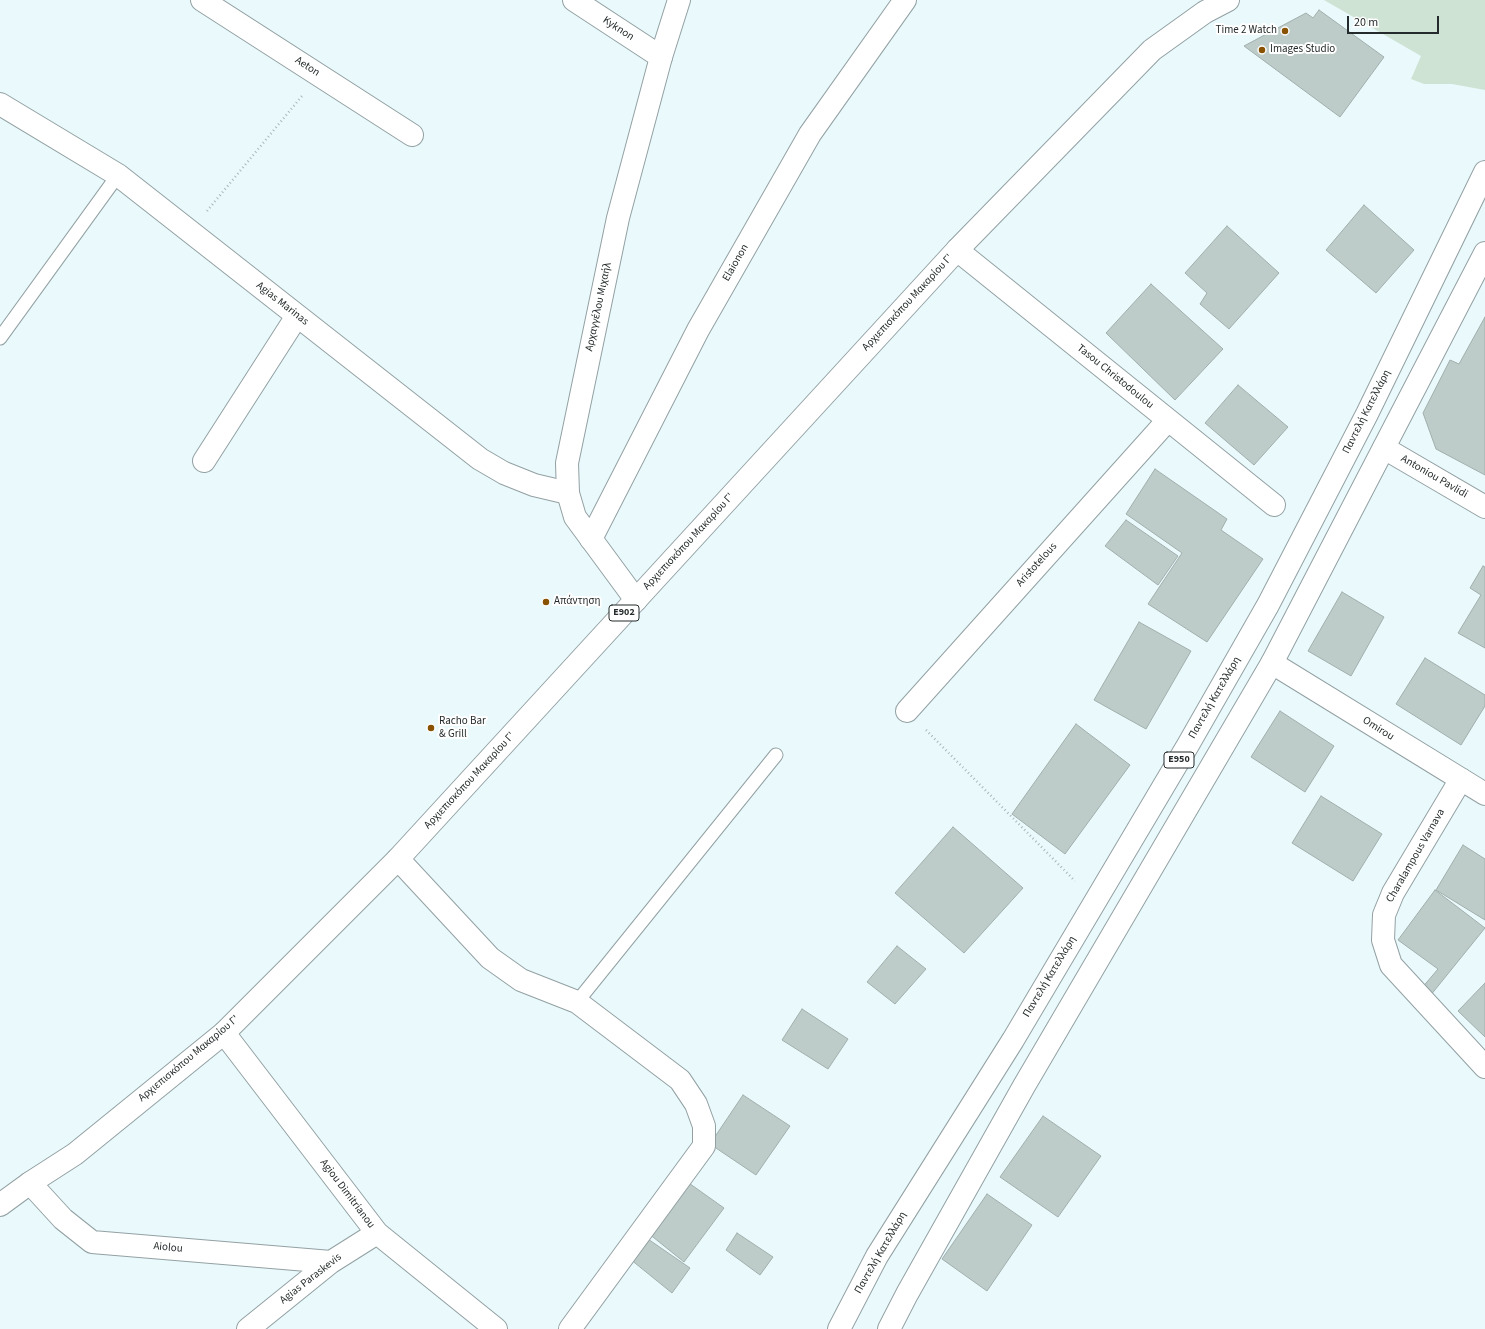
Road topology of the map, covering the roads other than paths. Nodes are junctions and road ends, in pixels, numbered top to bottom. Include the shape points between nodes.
1 (202, 0) edge
2 (574, 0) edge
3 (679, 0) edge
4 (905, 0) edge
5 (1228, 0) edge
6 (661, 57) junction
7 (0, 104) edge
8 (412, 135) dead end
9 (1485, 172) edge
10 (118, 175) junction
11 (958, 250) junction
12 (1485, 253) edge
13 (297, 316) junction
14 (0, 338) edge
15 (1168, 420) junction
16 (1384, 448) junction
17 (204, 461) dead end
18 (568, 493) junction
19 (1274, 505) dead end
20 (1485, 507) edge
21 (591, 539) junction
22 (636, 600) junction
23 (1272, 663) junction
24 (907, 711) road end
25 (776, 755) dead end
26 (1461, 779) junction
27 (1485, 794) edge
28 (398, 859) junction
29 (577, 1002) junction
30 (224, 1033) junction
31 (1485, 1067) edge
32 (30, 1183) junction
33 (0, 1205) edge
34 (377, 1233) junction
35 (331, 1262) junction
36 (248, 1329) edge
37 (496, 1329) edge
38 (570, 1329) edge
39 (839, 1329) edge
40 (890, 1329) edge

1 - 8 street, Aeton
2 - 6 street, Kyknon
3 - 6 street, Αρχαγγέλου Μιχαήλ
4 - 21 street, Elaionon via 810,134 698,330
5 - 11 street, Αρχιεπισκόπου Μακαρίου Γ' / E902 via 1205,12 1152,50
6 - 18 street, Αρχαγγέλου Μιχαήλ via 614,234 567,463
7 - 10 street, Agias Marinas
9 - 39 street, Παντελή Κατελλάρη / E950 via 1367,414 1268,605 1013,1040 878,1256
10 - 13 street, Agias Marinas
10 - 14 lane
11 - 15 street, Tasou Christodoulou
11 - 22 street, Αρχιεπισκόπου Μακαρίου Γ' / E902
12 - 16 street, E950
13 - 17 street
13 - 18 street, Agias Marinas via 480,459 504,473 534,485
15 - 19 street, Tasou Christodoulou
15 - 24 street, Aristotelous
16 - 20 street, Antoniou Pavlidi
16 - 23 street, E950
18 - 21 street, Αρχαγγέλου Μιχαήλ via 575,517
21 - 22 street, Αρχαγγέλου Μιχαήλ
22 - 28 street, Αρχιεπισκόπου Μακαρίου Γ' / E902
23 - 26 street, Omirou
23 - 40 street, E950 via 1024,1086 907,1294
25 - 29 lane
26 - 27 street, Omirou
26 - 31 street, Charalampous Varnava via 1393,893 1384,915 1383,940 1391,966
28 - 29 street via 490,958 522,980
28 - 30 street, Αρχιεπισκόπου Μακαρίου Γ' / E902
29 - 38 street via 680,1080 696,1104 704,1126 704,1146
30 - 32 street, Αρχιεπισκόπου Μακαρίου Γ' / E902 via 75,1154
30 - 34 street, Agiou Dimitrianou
32 - 33 street, Αρχιεπισκόπου Μακαρίου Γ' / E902
32 - 35 street, Aiolou via 63,1219 92,1242
34 - 35 street, Agias Paraskevis
34 - 37 street, Agiou Dimitrianou
35 - 36 street, Agias Paraskevis

